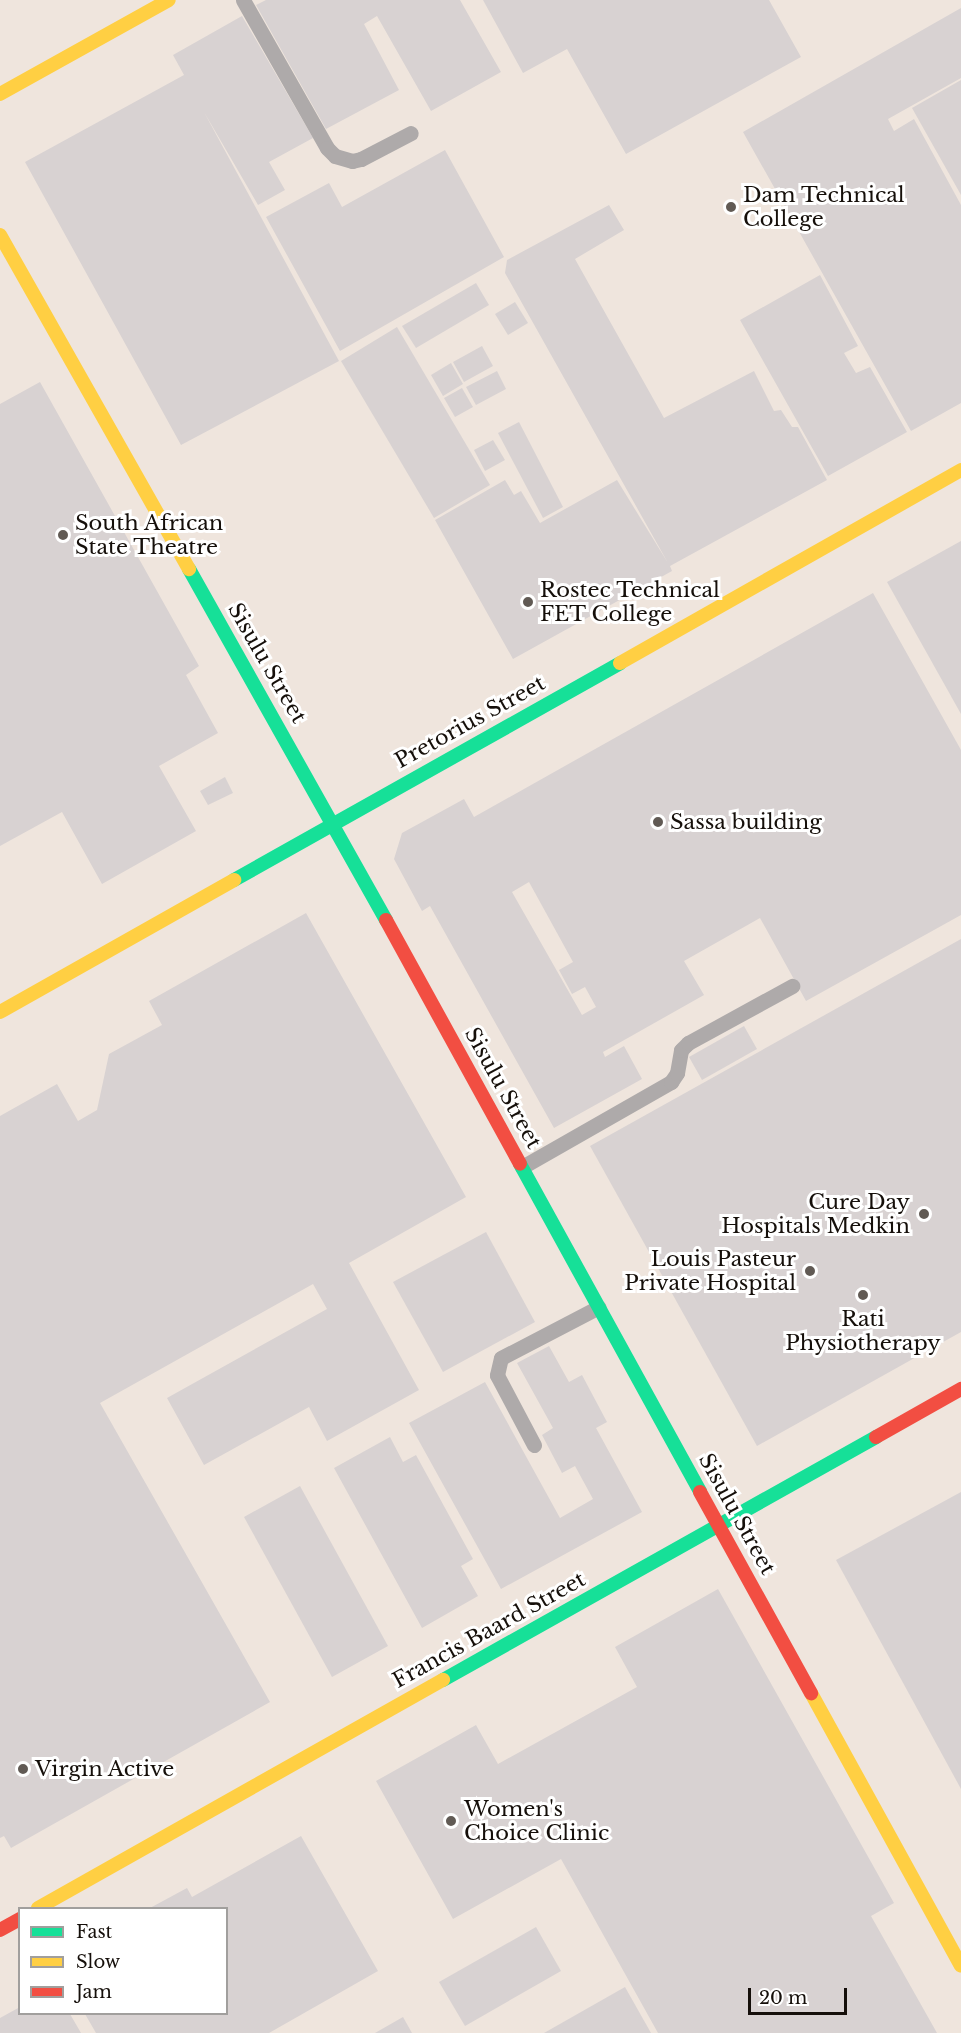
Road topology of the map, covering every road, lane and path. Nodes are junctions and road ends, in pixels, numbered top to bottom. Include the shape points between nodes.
1 (169, 0) edge
2 (243, 0) edge
3 (0, 94) edge
4 (411, 133) dead end
5 (0, 235) edge
6 (961, 470) edge
7 (333, 823) junction
8 (792, 986) dead end
9 (0, 1012) edge
10 (522, 1167) junction
11 (599, 1307) junction
12 (961, 1389) edge
13 (534, 1445) dead end
14 (719, 1525) junction
15 (40, 1907) edge
16 (18, 1920) edge
17 (0, 1930) edge
18 (961, 1966) edge

1 - 3 street
2 - 4 lane via 335,156 352,161 361,159
5 - 7 street, Sisulu Street
6 - 7 street, Pretorius Street
7 - 9 street, Pretorius Street
7 - 10 street, Sisulu Street
8 - 10 lane via 688,1043 681,1050 677,1073 671,1082
10 - 11 street, Sisulu Street
11 - 13 lane via 501,1358 497,1375
11 - 14 street, Sisulu Street
12 - 14 street, Francis Baard Street
14 - 15 street, Francis Baard Street
14 - 18 street, Sisulu Street
16 - 17 street

